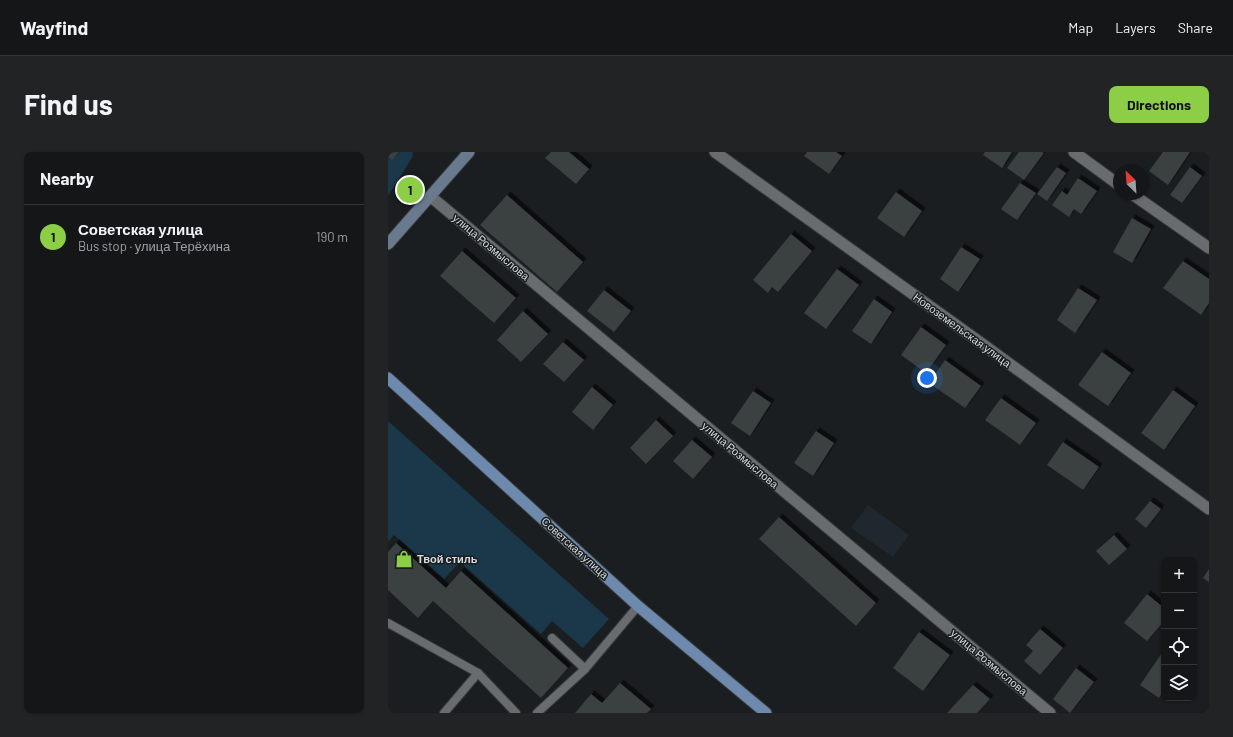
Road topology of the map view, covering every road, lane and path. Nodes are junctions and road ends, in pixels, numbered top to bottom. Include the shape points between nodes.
1 (470, 152) edge
2 (715, 152) edge
3 (1074, 152) edge
4 (1113, 181) edge
5 (430, 196) junction
6 (1141, 200) edge
7 (388, 244) edge
8 (1209, 248) edge
9 (388, 378) edge
10 (1209, 509) edge
11 (638, 606) junction
12 (388, 623) edge
13 (552, 638) dead end
14 (585, 669) junction
15 (478, 673) junction
16 (444, 713) edge
17 (516, 713) edge
18 (537, 713) edge
19 (766, 713) edge
20 (1050, 713) edge

1 - 5 main road
2 - 10 street, Новоземельская улица
3 - 4 street
5 - 7 main road
5 - 20 street, улица Розмыслова
6 - 8 street
9 - 11 main road, Советская улица
11 - 14 lane
11 - 19 main road, Советская улица
12 - 15 lane
13 - 14 lane
14 - 18 lane
15 - 16 lane
15 - 17 lane

